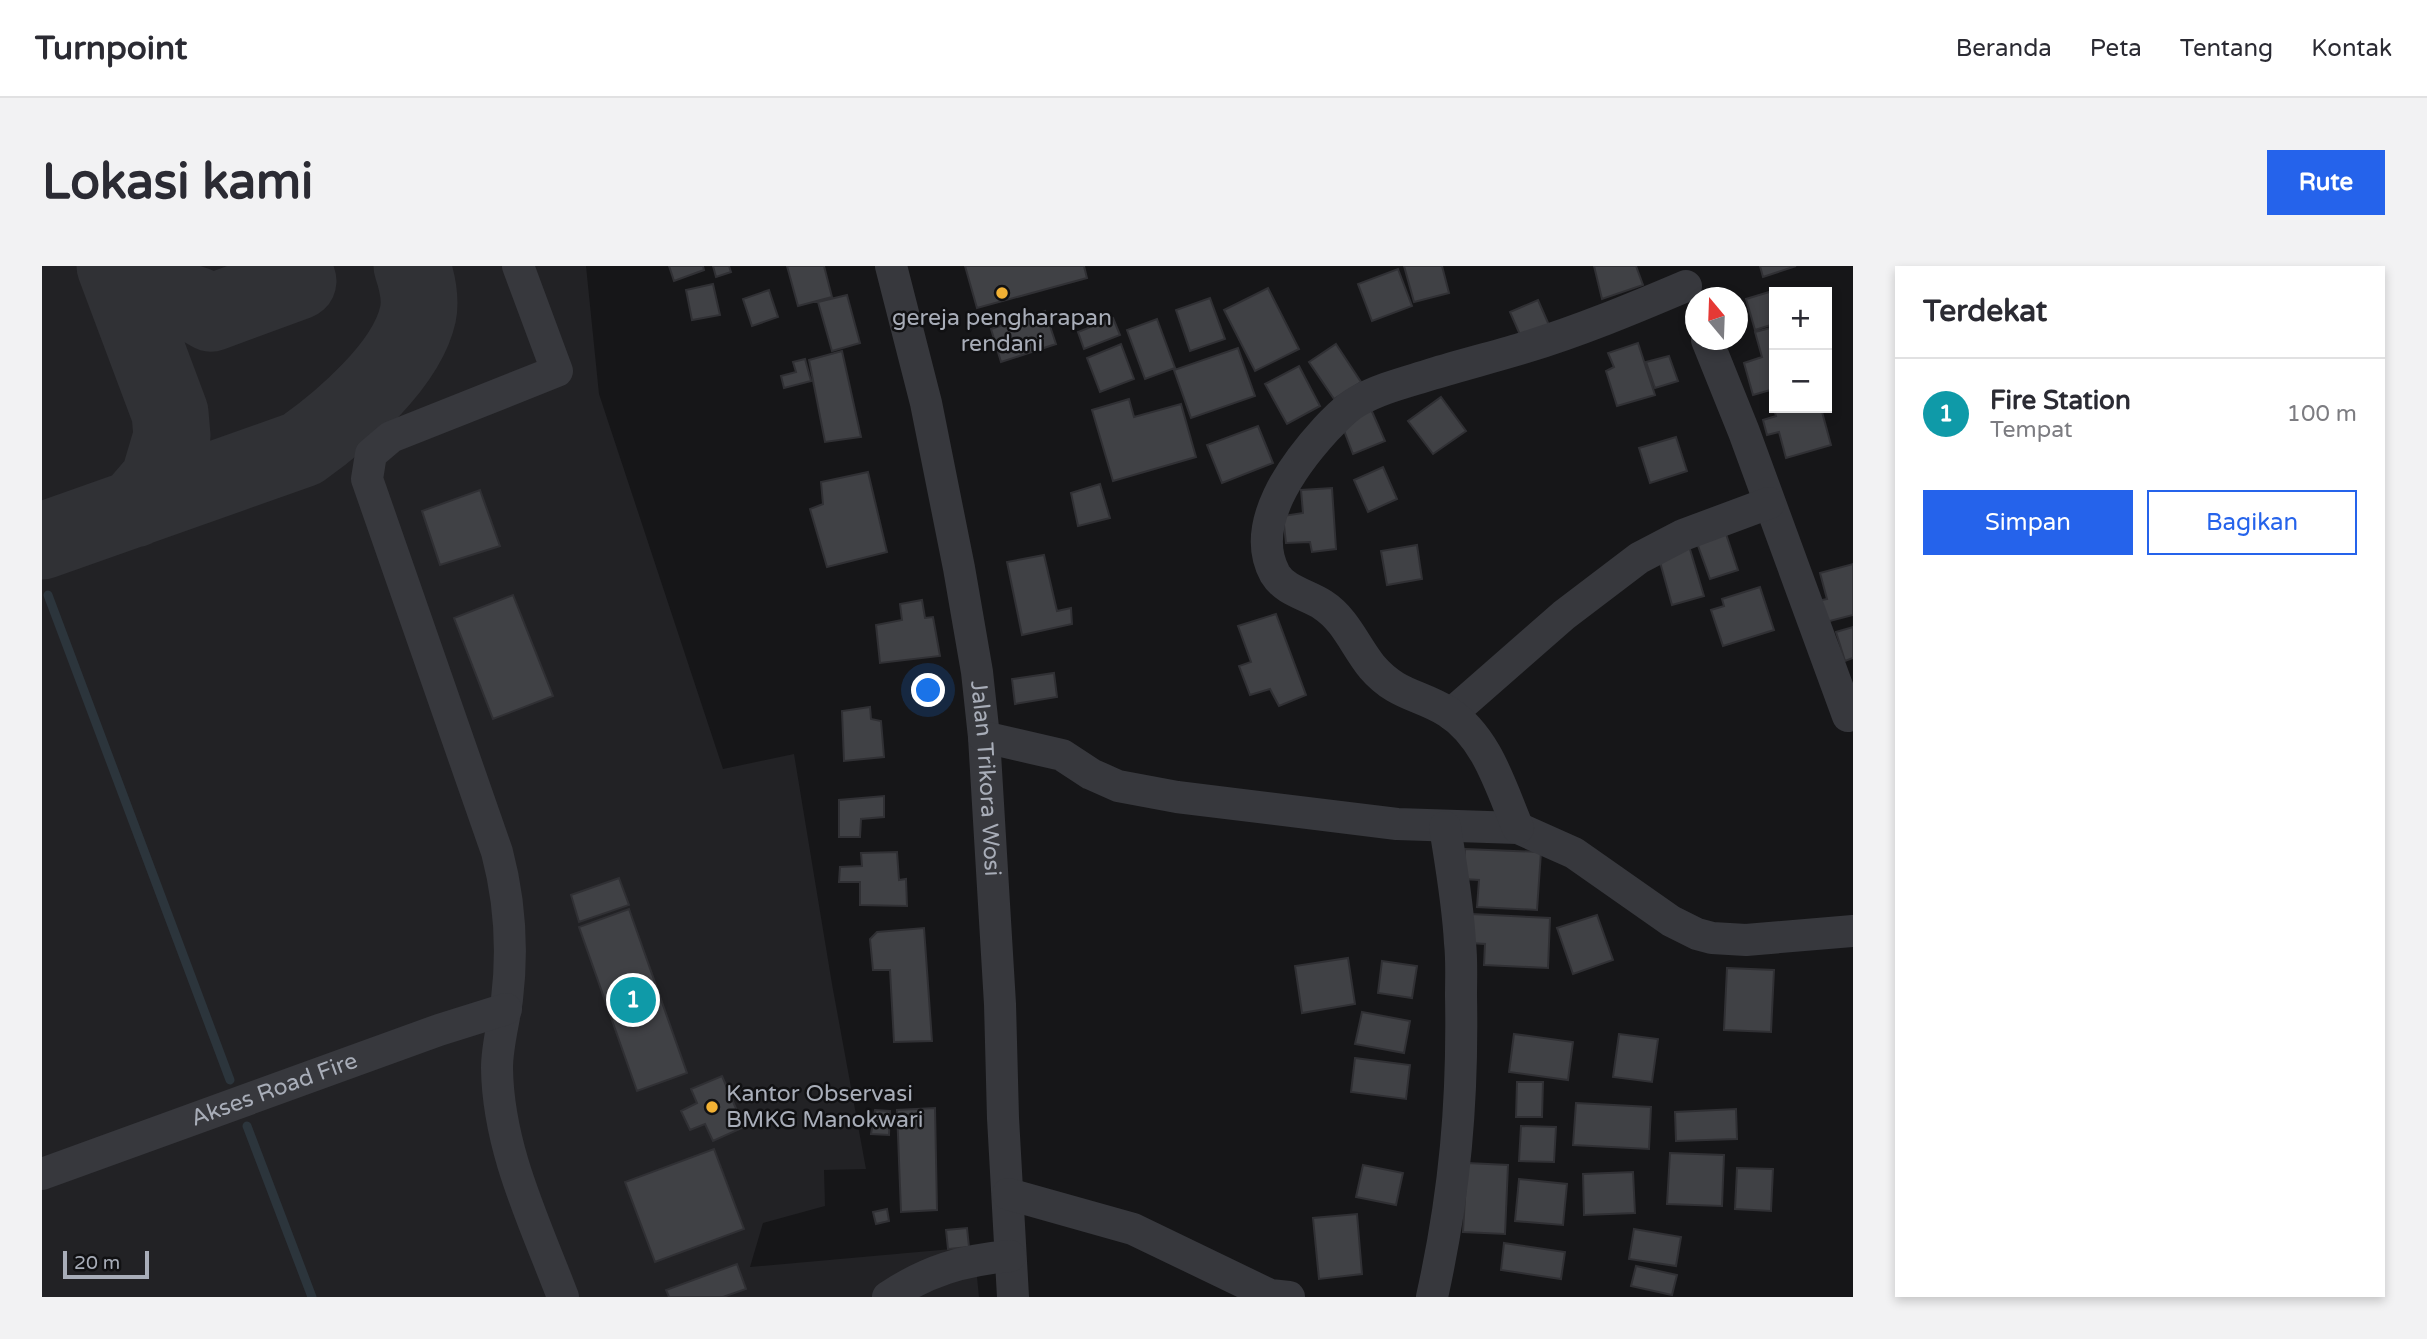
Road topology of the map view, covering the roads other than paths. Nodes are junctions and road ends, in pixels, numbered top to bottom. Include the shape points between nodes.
1 (518, 266) edge
2 (891, 266) edge
3 (1685, 287) edge
4 (1711, 350) edge
5 (1769, 503) junction
6 (1451, 714) junction
7 (1848, 716) dead end
8 (984, 737) junction
9 (1445, 827) junction
10 (1518, 828) junction
11 (1853, 931) edge
12 (506, 1009) junction
13 (42, 1174) edge
14 (1008, 1194) junction
15 (1010, 1256) junction
16 (563, 1297) edge
17 (888, 1297) edge
18 (1013, 1297) edge
19 (1289, 1297) edge
20 (1432, 1297) edge

1 - 12 street via 557,371 391,437 371,454 367,479 505,882 511,940
2 - 8 street, Jalan Trikora Wosi via 951,527
3 - 6 street via 1597,324 1372,394 1340,414 1290,473 1269,522 1267,551 1276,574 1340,620 1373,667 1395,688
4 - 5 street
5 - 6 street via 1683,535 1639,558 1563,615
5 - 7 street
6 - 10 street via 1482,747
8 - 9 street via 1062,755 1118,786 1177,797
8 - 14 street, Jalan Trikora Wosi
9 - 10 street
9 - 20 street via 1461,947 1462,1084 1446,1235
10 - 11 street via 1574,853 1697,934 1734,941
12 - 13 street, Akses Road Fire
12 - 16 street via 497,1066 501,1114 517,1178
14 - 15 street, Jalan Trikora Wosi
14 - 19 street via 1133,1229 1270,1295
15 - 17 street via 958,1264
15 - 18 street, Jalan Trikora Wosi

